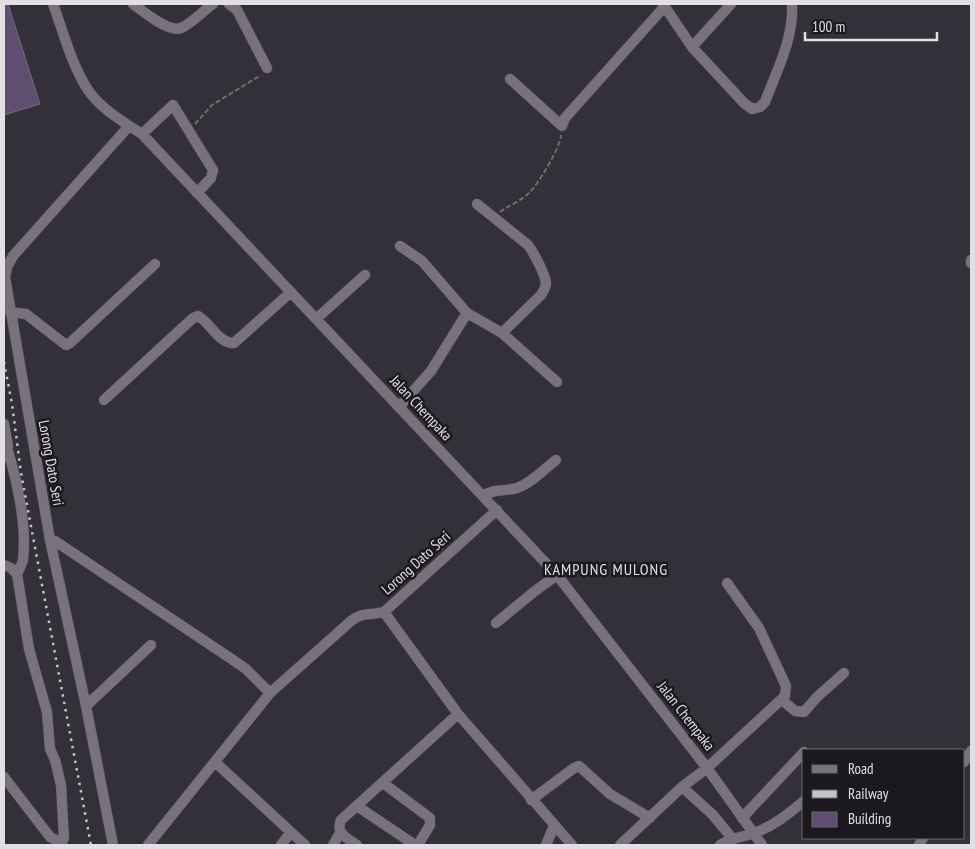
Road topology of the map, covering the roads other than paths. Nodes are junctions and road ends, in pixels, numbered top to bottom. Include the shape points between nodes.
1 (54, 4) edge
2 (133, 4) edge
3 (213, 4) edge
4 (229, 4) edge
5 (731, 4) edge
6 (792, 4) edge
7 (664, 5) edge
8 (692, 47) junction
9 (267, 68) road end
10 (510, 79) dead end
11 (129, 126) junction
12 (142, 134) junction
13 (197, 193) junction
14 (477, 204) dead end
15 (400, 246) dead end
16 (155, 264) dead end
17 (365, 275) dead end
18 (291, 292) junction
19 (10, 312) junction
20 (467, 313) junction
21 (316, 319) junction
22 (502, 333) junction
23 (557, 382) dead end
24 (104, 400) dead end
25 (399, 407) junction
26 (4, 424) edge
27 (6, 455) edge
28 (556, 460) dead end
29 (483, 496) junction
30 (497, 510) junction
31 (50, 540) junction
32 (4, 565) edge
33 (17, 574) junction
34 (557, 575) junction
35 (726, 583) dead end
36 (384, 612) junction
37 (496, 623) dead end
38 (151, 645) dead end
39 (844, 673) dead end
40 (270, 693) junction
41 (782, 700) junction
42 (86, 706) junction
43 (458, 714) junction
44 (802, 754) edge
45 (214, 762) junction
46 (707, 768) junction
47 (5, 783) edge
48 (382, 783) junction
49 (682, 787) junction
50 (532, 800) junction
51 (802, 802) edge
52 (357, 806) junction
53 (650, 818) junction
54 (742, 818) junction
55 (554, 826) junction
56 (291, 832) junction
57 (340, 833) junction
58 (754, 833) junction
59 (732, 838) junction
60 (48, 841) edge
61 (62, 844) edge
62 (113, 845) edge
63 (148, 845) edge
64 (281, 845) edge
65 (305, 845) edge
66 (333, 845) edge
67 (357, 845) edge
68 (417, 845) edge
69 (546, 845) edge
70 (572, 845) edge
71 (620, 845) edge
72 (720, 845) edge
73 (762, 845) edge

1 - 11 street, Jalan Chempaka via 76,66 89,91
2 - 3 street via 156,21 177,28
4 - 9 street via 237,10
5 - 8 street
6 - 8 street via 793,21 788,44 765,102 760,107 752,109 744,103
7 - 8 street
7 - 10 street via 565,118 562,126
11 - 12 street, Jalan Chempaka
11 - 19 street, Lorong Dato Seri via 13,256 5,278
12 - 13 street, Jalan Chempaka
12 - 13 street via 173,105 213,170 211,178
13 - 18 street, Jalan Chempaka
14 - 22 street via 528,245 546,282 541,295
15 - 20 street via 422,261
16 - 19 street via 70,344 66,345 26,314
17 - 21 street
18 - 21 street, Jalan Chempaka
18 - 24 street via 234,343 225,340 198,316 193,318
19 - 31 street, Lorong Dato Seri
20 - 22 street
20 - 25 street via 432,371
21 - 25 street, Jalan Chempaka
22 - 23 street
25 - 29 street, Jalan Chempaka
26 - 27 street
27 - 33 street via 21,510 24,538 23,562
28 - 29 street via 525,485 489,491
29 - 30 street, Jalan Chempaka
30 - 34 street, Jalan Chempaka
30 - 36 street, Lorong Dato Seri
31 - 40 street via 246,669
31 - 42 street, Lorong Dato Seri
32 - 33 street
33 - 61 street via 29,649 47,712 50,748 61,785
34 - 37 street
34 - 46 street, Jalan Chempaka
35 - 41 street via 759,628 786,686
36 - 40 street, Lorong Dato Seri via 362,614 351,621
36 - 43 street
38 - 42 street
39 - 41 street via 804,712 795,711
40 - 45 street, Lorong Dato Seri
41 - 46 street
42 - 62 street, Lorong Dato Seri
43 - 48 street
43 - 50 street
44 - 54 street
45 - 56 street
45 - 63 street, Lorong Dato Seri
46 - 49 street
46 - 54 street, Jalan Chempaka
47 - 60 street
48 - 52 street
48 - 68 street via 430,818 430,825
49 - 53 street
49 - 59 street via 712,814
50 - 53 street via 579,766 610,794
50 - 55 street
51 - 58 street via 784,818
52 - 57 street via 341,820 338,826
52 - 68 street
53 - 71 street
54 - 58 street, Jalan Chempaka
55 - 69 street
55 - 70 street
56 - 64 street
56 - 65 street
57 - 66 street
57 - 67 street
58 - 59 street
58 - 73 street, Jalan Chempaka
59 - 72 street
60 - 61 street

